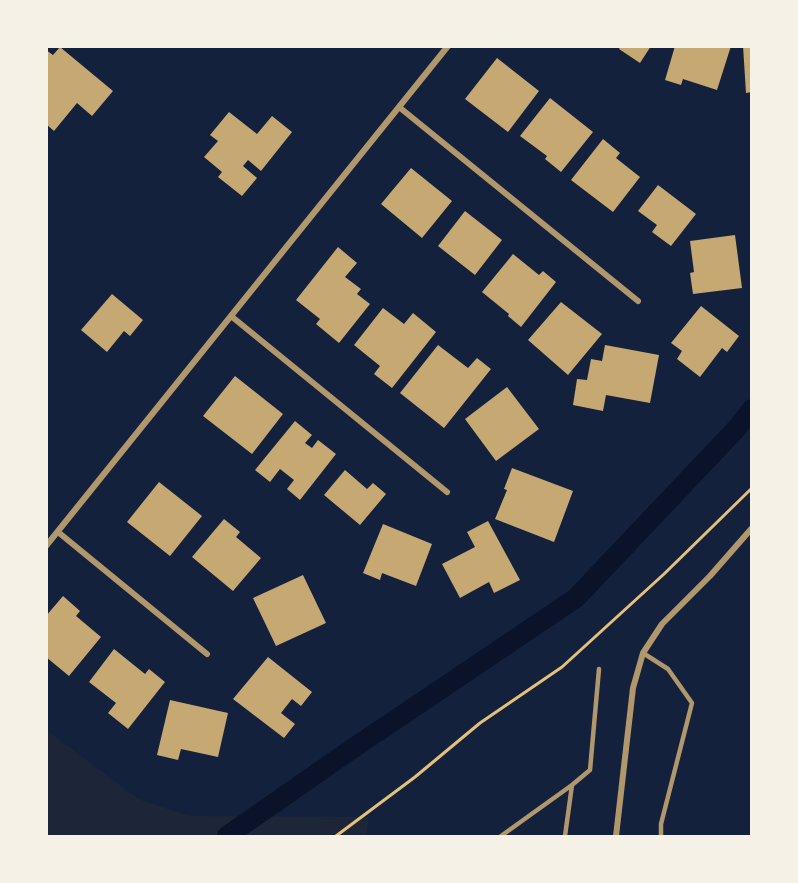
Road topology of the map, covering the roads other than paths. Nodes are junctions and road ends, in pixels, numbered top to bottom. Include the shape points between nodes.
1 (448, 46) edge
2 (399, 107) junction
3 (638, 301) dead end
4 (231, 316) junction
5 (447, 492) dead end
6 (752, 528) edge
7 (58, 532) junction
8 (46, 546) edge
9 (643, 653) junction
10 (207, 654) dead end
11 (599, 669) dead end
12 (572, 786) junction
13 (501, 837) edge
14 (565, 837) edge
15 (616, 837) edge
16 (662, 837) edge

1 - 2 street
2 - 3 street
2 - 4 street
4 - 5 street
4 - 7 street
6 - 9 street via 662,624
7 - 8 street
7 - 10 street
9 - 15 street via 633,688
9 - 16 lane via 668,669 693,703 661,824
11 - 12 lane via 590,770
12 - 13 lane
12 - 14 lane

